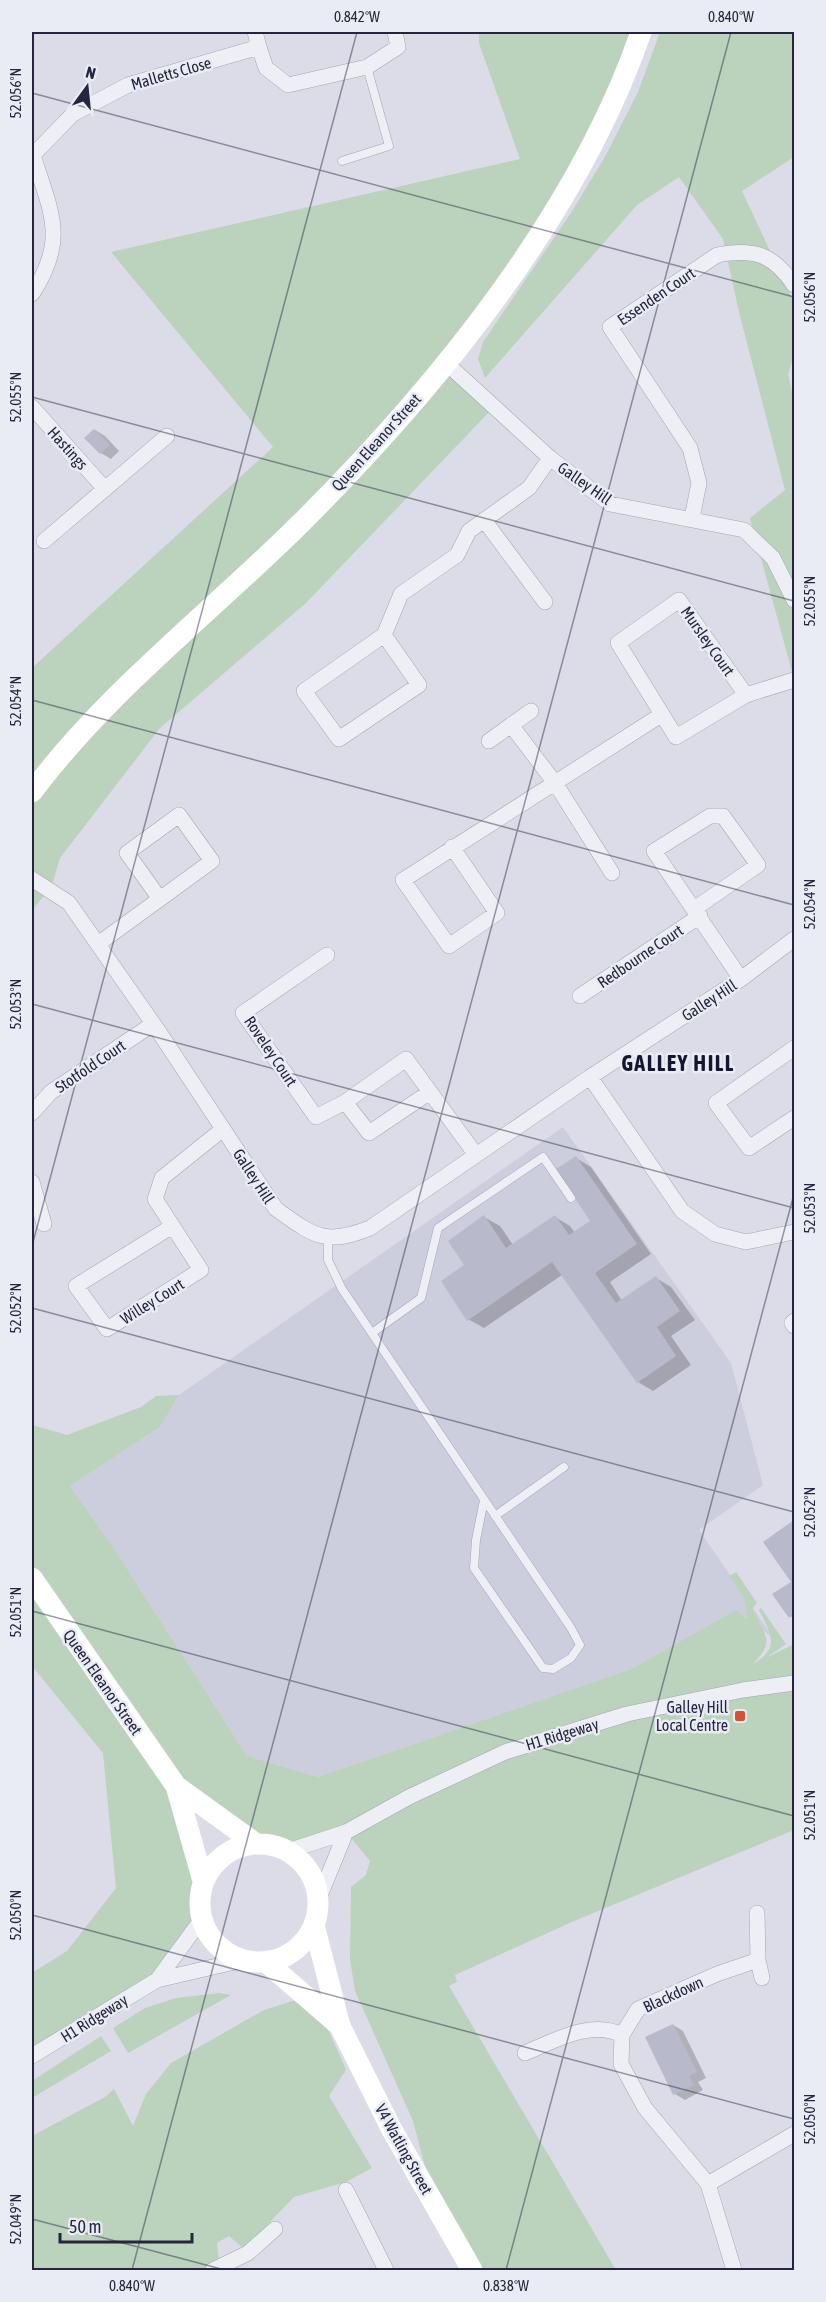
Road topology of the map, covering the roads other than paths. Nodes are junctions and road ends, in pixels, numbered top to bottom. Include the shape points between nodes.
1 (255, 32) edge
2 (395, 32) edge
3 (641, 32) edge
4 (259, 47) junction
5 (367, 67) junction
6 (32, 155) edge
7 (342, 161) dead end
8 (795, 285) edge
9 (32, 294) edge
10 (445, 363) junction
11 (32, 407) edge
12 (167, 436) dead end
13 (550, 458) junction
14 (105, 489) junction
15 (692, 518) junction
16 (484, 520) junction
17 (44, 541) dead end
18 (795, 600) edge
19 (545, 602) dead end
20 (384, 635) junction
21 (795, 680) edge
22 (746, 694) junction
23 (531, 711) dead end
24 (661, 715) junction
25 (511, 725) junction
26 (489, 741) dead end
27 (555, 783) junction
28 (32, 792) edge
29 (452, 847) junction
30 (612, 873) dead end
31 (32, 879) edge
32 (160, 899) junction
33 (697, 912) junction
34 (795, 939) edge
35 (98, 944) junction
36 (327, 955) dead end
37 (741, 979) junction
38 (580, 996) dead end
39 (153, 1023) junction
40 (795, 1048) edge
41 (590, 1077) junction
42 (430, 1092) junction
43 (345, 1102) junction
44 (32, 1113) edge
45 (795, 1118) edge
46 (223, 1129) junction
47 (476, 1155) junction
48 (32, 1182) edge
49 (571, 1198) dead end
50 (44, 1224) dead end
51 (171, 1227) junction
52 (795, 1232) edge
53 (328, 1239) junction
54 (795, 1321) edge
55 (795, 1326) edge
56 (372, 1333) junction
57 (564, 1467) dead end
58 (484, 1500) junction
59 (495, 1516) junction
60 (32, 1578) edge
61 (795, 1683) edge
62 (176, 1786) junction
63 (346, 1832) junction
64 (255, 1843) junction
65 (288, 1851) junction
66 (203, 1881) junction
67 (319, 1898) junction
68 (757, 1913) dead end
69 (202, 1919) junction
70 (314, 1926) junction
71 (243, 1960) junction
72 (758, 1960) junction
73 (267, 1962) junction
74 (762, 1978) dead end
75 (157, 1980) junction
76 (340, 2026) junction
77 (622, 2035) junction
78 (525, 2053) dead end
79 (32, 2056) edge
80 (795, 2134) edge
81 (708, 2184) junction
82 (346, 2190) dead end
83 (275, 2229) dead end
84 (213, 2271) edge
85 (386, 2271) edge
86 (472, 2271) edge
87 (734, 2271) edge

1 - 4 street
2 - 5 street via 398,47
3 - 10 street, Queen Eleanor Street via 627,74 583,162 487,310
4 - 5 street via 266,68 288,85
4 - 6 street, Malletts Close via 128,85 73,114
5 - 7 lane via 389,146
6 - 9 street via 54,222 54,246 46,272
8 - 15 street, Essenden Court via 782,266 762,254 736,251 717,255 610,327 690,448 699,483
10 - 13 street, Galley Hill
10 - 28 street, Queen Eleanor Street via 304,520 137,674 62,751
11 - 14 street, Hastings
12 - 14 street
13 - 15 street, Galley Hill via 610,504
13 - 16 street via 529,488
14 - 17 street
15 - 18 street, Galley Hill via 744,530 773,558
16 - 19 street
16 - 20 street via 469,531 457,555 401,594
20 - 20 street via 304,690 339,739 419,685
21 - 22 street, Mursley Court
22 - 24 street, Mursley Court via 676,737
22 - 24 street, Mursley Court via 679,600 618,643
23 - 25 street
24 - 27 street
25 - 26 street
25 - 27 street
27 - 29 street
27 - 30 street
29 - 29 street via 497,912 449,946 403,880
31 - 35 street, Galley Hill via 69,903
32 - 32 street via 212,861 179,815 127,853
32 - 35 street
33 - 33 street, Redbourne Court via 654,851 710,816 723,816 758,865
33 - 37 street, Redbourne Court
33 - 38 street, Redbourne Court
34 - 37 street, Galley Hill
35 - 39 street, Galley Hill
36 - 43 street, Roveley Court via 243,1013 316,1117
37 - 41 street, Galley Hill
39 - 44 street, Stotfold Court via 51,1092
39 - 46 street, Galley Hill
40 - 45 street via 716,1103 749,1148
41 - 47 street, Galley Hill
41 - 52 street via 682,1211 715,1234 746,1242
42 - 43 street via 369,1133
42 - 43 street, Roveley Court via 406,1059
42 - 47 street, Roveley Court
46 - 51 street, Willey Court via 162,1178 155,1199
46 - 53 street, Galley Hill via 276,1209
47 - 53 street, Galley Hill via 370,1228
48 - 50 street
49 - 56 lane via 543,1157 438,1228 421,1298
51 - 51 street, Willey Court via 201,1270 107,1329 76,1286
53 - 56 lane via 328,1260
54 - 55 street
56 - 58 lane
57 - 59 lane
58 - 59 lane
58 - 59 lane via 474,1568 543,1668 554,1669 571,1658 579,1645
60 - 62 street, Queen Eleanor Street
61 - 63 street, H1 Ridgeway via 627,1714 505,1752
62 - 64 street, Queen Eleanor Street
62 - 66 street, Queen Eleanor Street
63 - 65 street, H1 Ridgeway
63 - 67 street
64 - 65 street
64 - 66 street via 224,1854
65 - 67 street via 313,1876
66 - 69 street
67 - 70 street
68 - 72 street
69 - 71 street via 213,1941 231,1956
69 - 75 street, H1 Ridgeway
70 - 73 street via 296,1950
70 - 76 street, V4 Watling Street
71 - 73 street
71 - 75 street, H1 Ridgeway
72 - 74 street
72 - 77 street, Blackdown via 638,2009
73 - 76 street, V4 Watling Street
75 - 79 street, H1 Ridgeway
76 - 86 street, V4 Watling Street via 392,2130
77 - 78 street via 591,2030
77 - 81 street via 621,2064 645,2108
80 - 81 street
81 - 87 street
82 - 85 street
83 - 84 street via 248,2253

